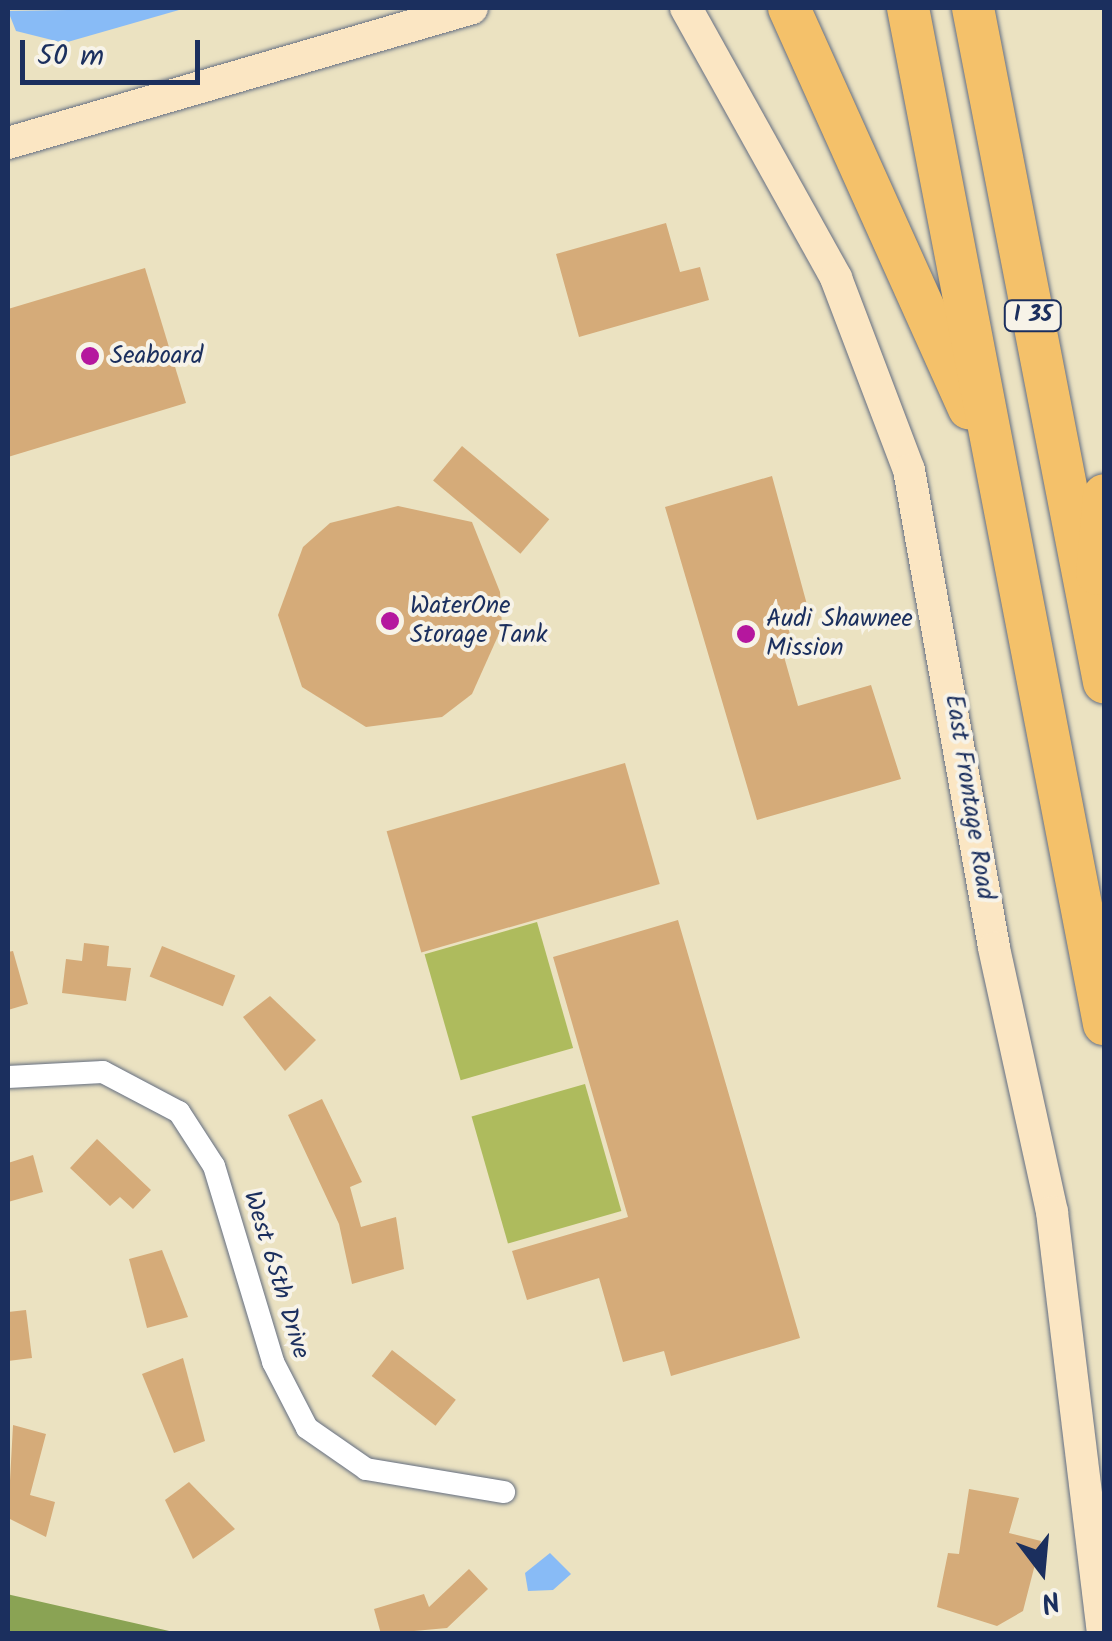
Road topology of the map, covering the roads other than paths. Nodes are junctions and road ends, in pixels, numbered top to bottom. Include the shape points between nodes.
1 (472, 8) edge
2 (686, 8) edge
3 (789, 8) edge
4 (973, 8) edge
5 (909, 13) edge
6 (8, 143) edge
7 (998, 470) junction
8 (1104, 494) edge
9 (1092, 624) junction
10 (1104, 682) edge
11 (1104, 1024) edge
12 (8, 1077) edge
13 (504, 1492) dead end
14 (1103, 1634) edge

1 - 6 street
2 - 14 street, East Frontage Road via 836,278 909,470 994,948 1052,1212
3 - 7 highway
4 - 9 highway, I 35
5 - 7 highway, I 35
7 - 11 highway, I 35
8 - 9 highway
9 - 10 highway, I 35
12 - 13 street, West 65th Drive via 103,1072 179,1112 214,1166 272,1362 307,1428 366,1469

